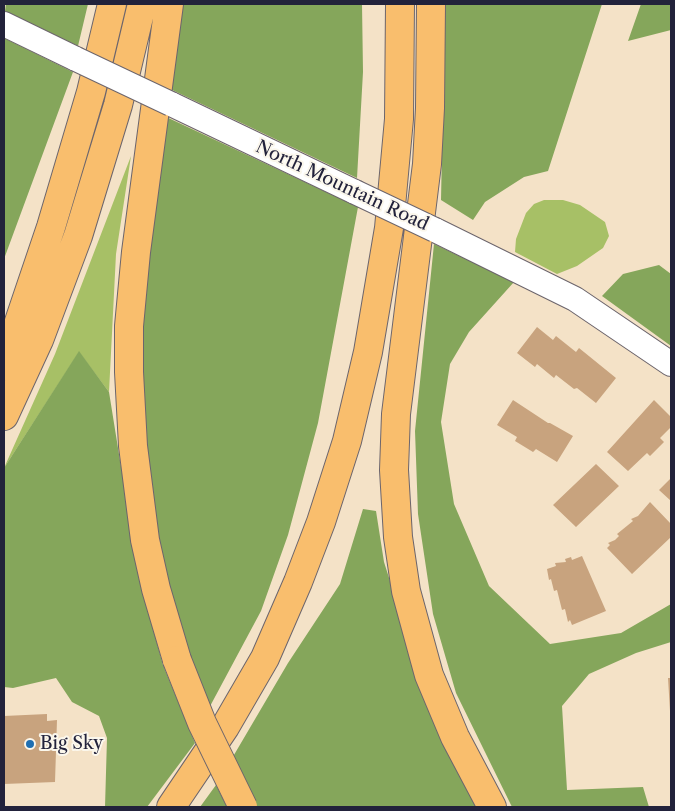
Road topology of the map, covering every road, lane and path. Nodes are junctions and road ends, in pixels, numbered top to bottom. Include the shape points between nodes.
1 (112, 4) edge
2 (142, 4) edge
3 (169, 4) edge
4 (400, 4) edge
5 (431, 4) edge
6 (4, 24) edge
7 (671, 364) edge
8 (4, 366) edge
9 (4, 416) edge
10 (171, 807) edge
11 (243, 807) edge
12 (492, 807) edge

1 - 8 highway via 54,218
2 - 9 highway via 118,105 78,236 39,340
3 - 11 highway, bridge via 129,326 133,446 145,540 177,660 202,723
4 - 10 highway via 399,119 389,228 368,352 347,441 321,522 265,658 225,727
5 - 12 highway via 426,164 396,414 394,470 398,537 406,591 430,676 454,737
6 - 7 street, North Mountain Road, bridge via 575,299

